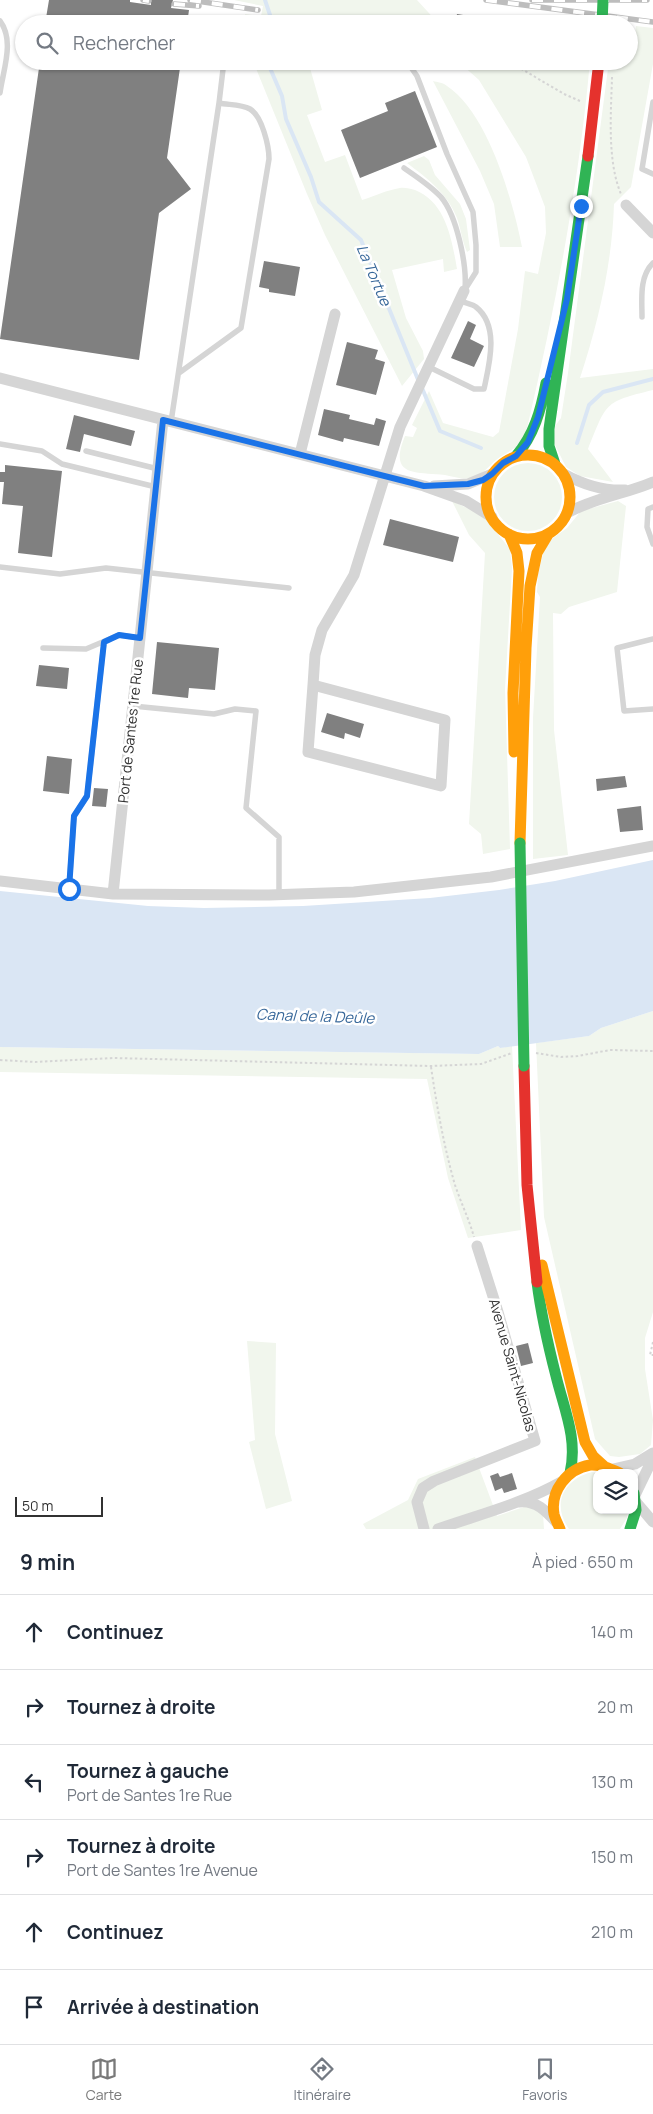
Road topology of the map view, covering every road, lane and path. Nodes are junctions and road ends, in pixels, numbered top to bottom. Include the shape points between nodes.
1 (604, 0) edge
2 (603, 15) edge
3 (0, 21) edge
4 (223, 70) edge
5 (413, 70) edge
6 (523, 70) edge
7 (598, 70) edge
8 (612, 75) dead end
9 (0, 93) edge
10 (653, 102) edge
11 (219, 103) junction
12 (594, 106) junction
13 (404, 168) dead end
14 (653, 174) edge
15 (626, 205) joint
16 (653, 233) edge
17 (653, 263) edge
18 (463, 296) junction
19 (567, 299) junction
20 (335, 314) dead end
21 (642, 317) dead end
22 (427, 371) junction
23 (180, 372) junction
24 (0, 378) edge
25 (167, 421) junction
26 (0, 444) edge
27 (86, 450) dead end
28 (300, 454) junction
29 (516, 456) junction
30 (555, 464) junction
31 (158, 469) junction
32 (492, 474) junction
33 (564, 474) junction
34 (384, 476) junction
35 (652, 485) edge
36 (424, 486) junction
37 (156, 487) junction
38 (637, 488) junction
39 (653, 507) edge
40 (567, 513) junction
41 (492, 517) junction
42 (549, 533) junction
43 (508, 534) junction
44 (653, 544) edge
45 (0, 567) edge
46 (147, 572) junction
47 (289, 588) dead end
48 (140, 638) junction
49 (653, 639) edge
50 (104, 642) junction
51 (43, 648) dead end
52 (313, 684) junction
53 (133, 706) junction
54 (653, 709) edge
55 (520, 843) junction
56 (653, 846) edge
57 (0, 881) edge
58 (69, 889) junction
59 (113, 894) junction
60 (279, 894) junction
61 (653, 1051) edge
62 (514, 1053) dead end
63 (530, 1053) dead end
64 (0, 1060) edge
65 (431, 1066) junction
66 (526, 1163) junction
67 (476, 1246) joint
68 (653, 1342) edge
69 (653, 1356) edge
70 (653, 1453) edge
71 (653, 1458) edge
72 (612, 1469) edge
73 (566, 1478) junction
74 (638, 1490) edge
75 (638, 1501) edge
76 (512, 1503) junction
77 (635, 1514) edge
78 (653, 1522) edge
79 (558, 1526) edge
80 (424, 1529) edge
81 (438, 1529) edge
82 (630, 1529) edge

1 - 2 main road, bridge
3 - 9 lane via 8,38
4 - 11 lane
5 - 18 lane via 473,212 476,272
6 - 12 path via 564,94
7 - 12 main road
8 - 15 path via 612,147 618,186
10 - 14 lane via 642,169
11 - 23 lane
11 - 23 lane via 247,108 256,115 267,140 268,170 241,328
12 - 19 main road
13 - 18 lane via 442,198 448,208 461,255 465,279
15 - 16 street
17 - 21 lane via 642,286
18 - 22 street
18 - 22 lane via 488,322 491,358 484,389 474,389
19 - 29 main road via 538,417 528,442
19 - 30 main road via 548,429
20 - 28 street
22 - 34 street via 400,427
23 - 25 lane
24 - 25 street
25 - 28 street
25 - 31 street, Port de Santes 1re Rue
26 - 37 lane via 42,451 62,464
27 - 31 lane
28 - 34 street
29 - 30 main road via 536,455
29 - 32 main road
30 - 33 main road
31 - 37 street, Port de Santes 1re Rue
32 - 36 street via 468,484
32 - 41 main road via 486,496
33 - 38 street via 579,482 607,489
33 - 40 main road via 570,493
34 - 36 street
34 - 52 street via 354,575 320,635
35 - 38 street
36 - 41 street via 466,501
37 - 46 street, Port de Santes 1re Rue
38 - 40 street
39 - 44 lane via 648,509 648,527
40 - 42 main road
41 - 43 main road
42 - 43 main road via 526,539
42 - 55 main road via 537,554 530,586
43 - 55 main road via 517,553 519,571 513,723
45 - 46 lane via 60,574 106,568
46 - 47 lane
46 - 48 street, Port de Santes 1re Rue
48 - 50 lane via 119,635
48 - 53 street, Port de Santes 1re Rue
49 - 54 lane via 617,648 624,711
50 - 51 lane via 86,649
50 - 58 lane via 87,796 74,816
52 - 52 street via 308,752 441,786 445,720
53 - 59 street, Port de Santes 1re Rue
53 - 60 lane via 214,714 235,709 256,711 246,808 279,837
55 - 66 main road, bridge
56 - 60 street via 491,877 354,892
57 - 58 street
58 - 59 street
59 - 60 street
61 - 63 path via 610,1050 560,1057
62 - 65 path via 481,1064
64 - 65 path via 35,1062 113,1058
65 - 67 path via 448,1158
66 - 72 main road via 545,1279 584,1436 593,1456
66 - 73 main road via 538,1301 573,1443 573,1462
67 - 80 street, Avenue Saint-Nicolas via 535,1441 423,1488 417,1502
68 - 69 path via 650,1355
70 - 72 street via 634,1464
71 - 74 street
72 - 73 main road via 586,1466
73 - 76 street
73 - 79 main road via 554,1500
75 - 78 street
76 - 79 street via 531,1502 545,1510
76 - 81 street
77 - 82 main road

